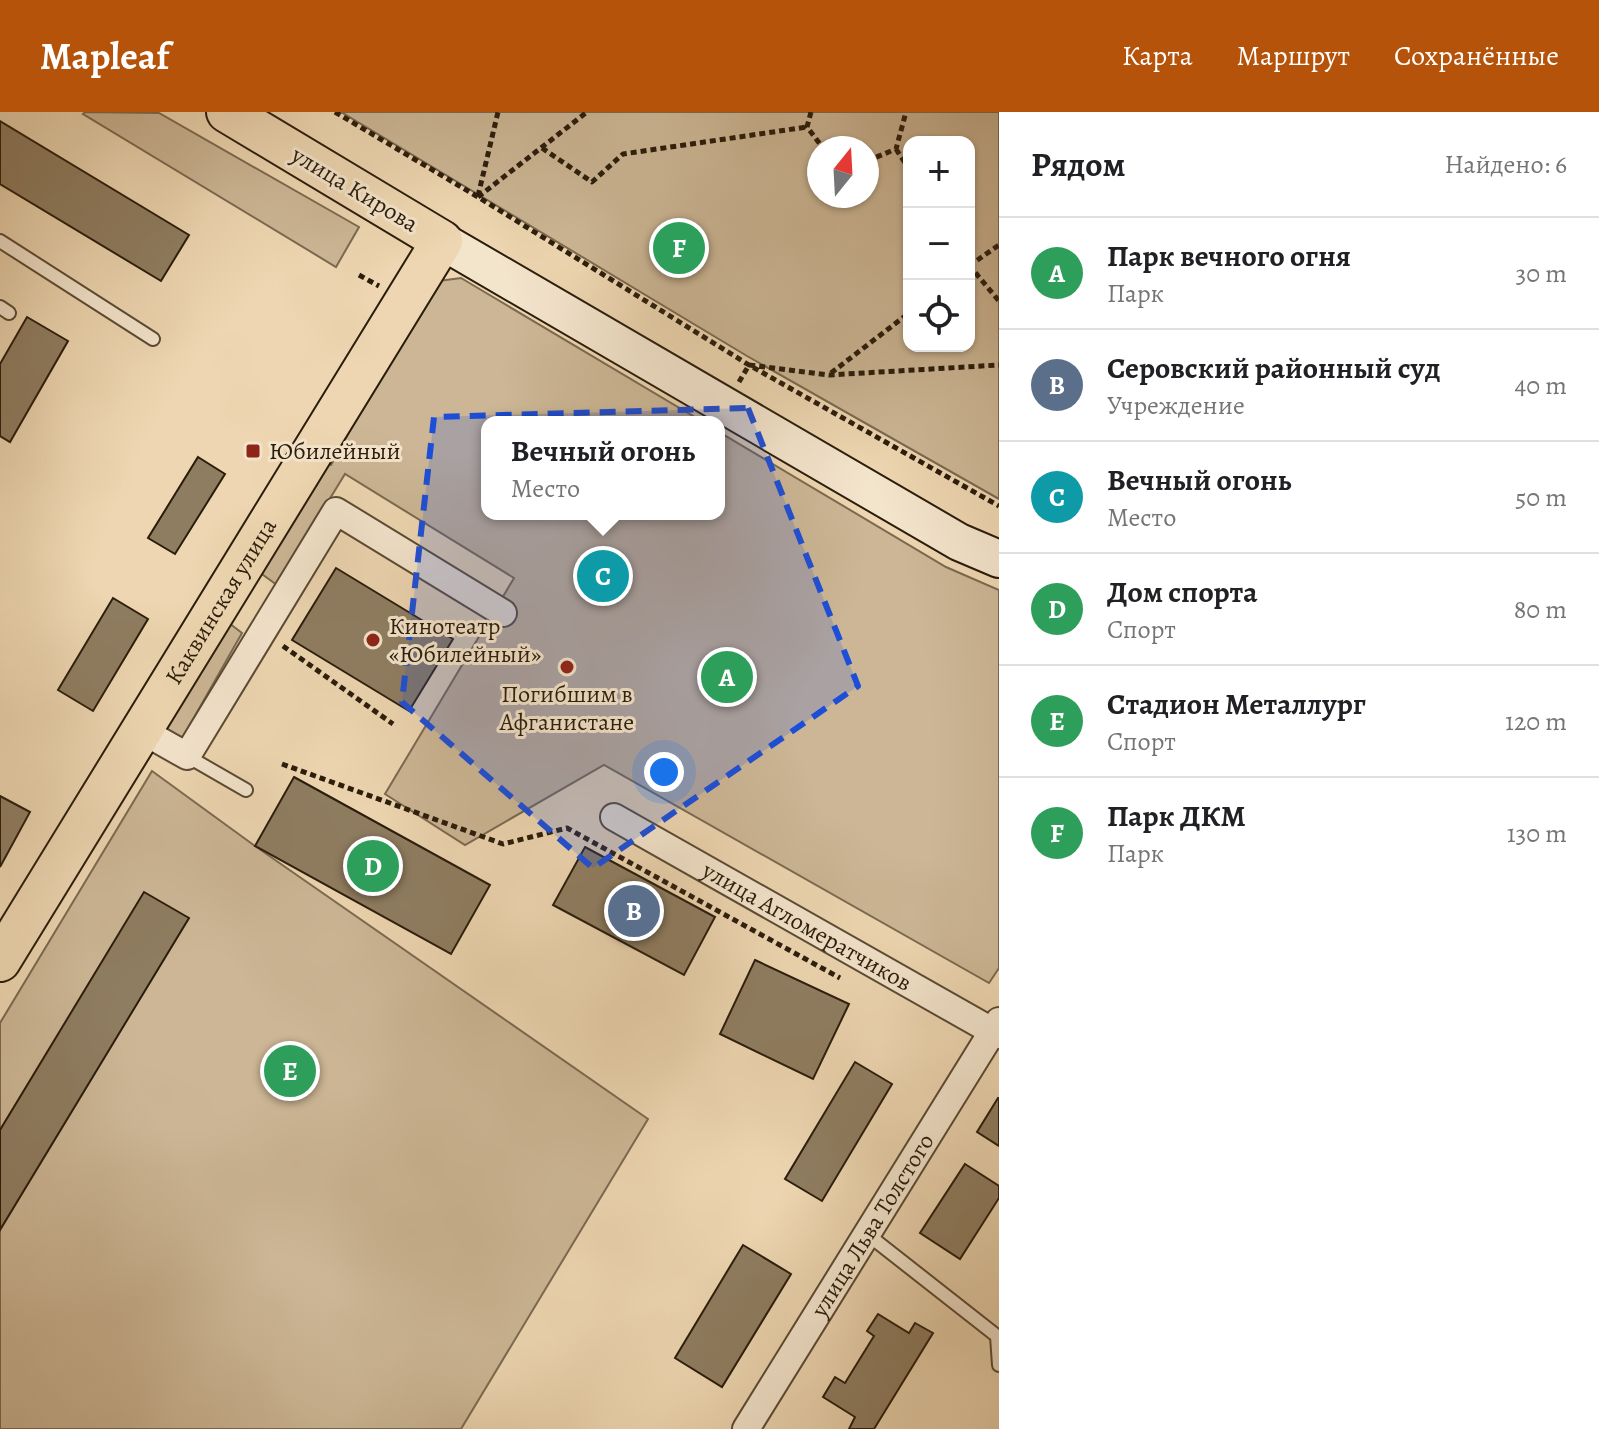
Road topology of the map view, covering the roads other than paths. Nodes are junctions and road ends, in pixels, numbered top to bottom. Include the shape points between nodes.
1 (227, 112) edge
2 (0, 241) edge
3 (442, 241) junction
4 (153, 339) dead end
5 (999, 559) edge
6 (503, 613) dead end
7 (141, 730) junction
8 (187, 756) junction
9 (246, 790) dead end
10 (614, 817) dead end
11 (0, 960) edge
12 (997, 1029) edge
13 (867, 1234) junction
14 (999, 1365) edge
15 (746, 1429) edge

1 - 3 main road, улица Кирова
2 - 4 lane
3 - 5 main road via 959,542
3 - 7 main road, Каквинская улица
6 - 8 street via 336,511
7 - 8 street
7 - 11 main road, Каквинская улица
8 - 9 lane
10 - 12 street, улица Агломератчиков
12 - 13 street, улица Льва Толстого
13 - 14 lane via 997,1336
13 - 15 street, улица Льва Толстого

